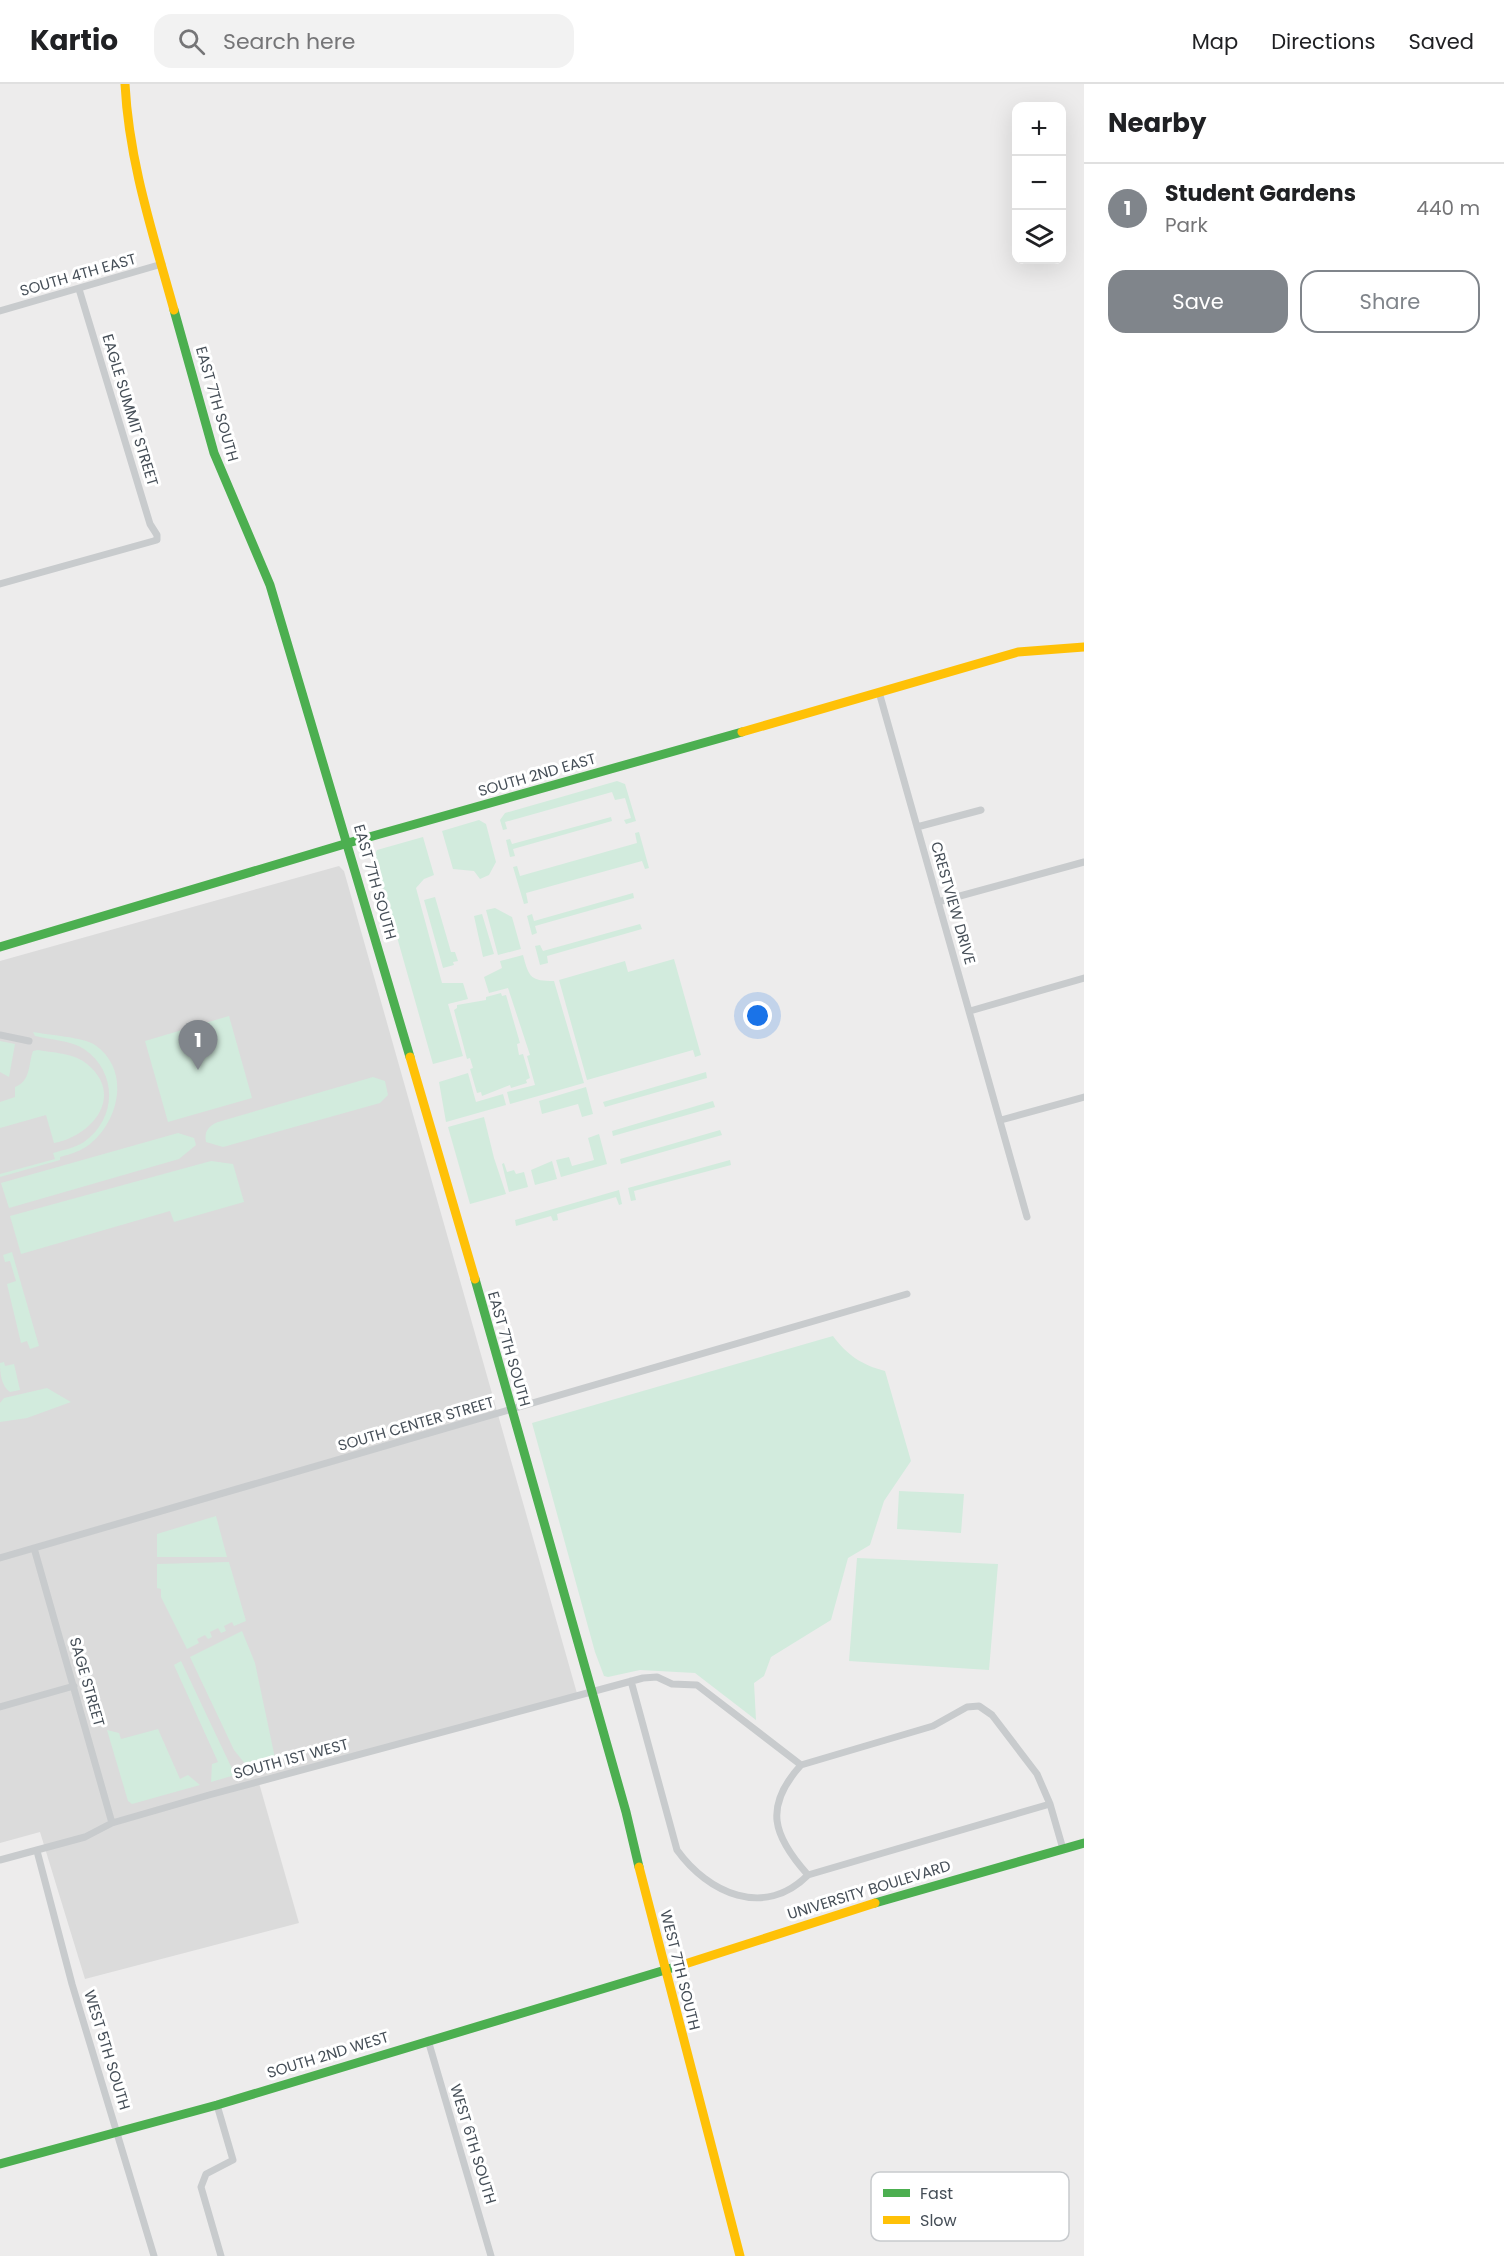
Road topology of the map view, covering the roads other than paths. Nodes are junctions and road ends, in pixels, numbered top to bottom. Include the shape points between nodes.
1 (125, 84) edge
2 (162, 264) junction
3 (79, 289) junction
4 (0, 311) edge
5 (0, 584) edge
6 (1084, 647) edge
7 (879, 693) junction
8 (981, 810) dead end
9 (917, 827) junction
10 (348, 843) junction
11 (1084, 862) edge
12 (939, 902) junction
13 (0, 947) edge
14 (1084, 978) edge
15 (970, 1011) junction
16 (0, 1035) edge
17 (28, 1041) dead end
18 (1084, 1097) edge
19 (1001, 1120) junction
20 (1027, 1217) dead end
21 (908, 1294) dead end
22 (511, 1411) junction
23 (34, 1548) junction
24 (0, 1558) edge
25 (631, 1682) junction
26 (74, 1686) junction
27 (592, 1691) junction
28 (0, 1707) edge
29 (801, 1765) junction
30 (1050, 1804) junction
31 (112, 1823) junction
32 (1084, 1843) edge
33 (1063, 1849) junction
34 (37, 1851) junction
35 (0, 1860) edge
36 (808, 1875) junction
37 (664, 1971) junction
38 (428, 2040) junction
39 (218, 2105) junction
40 (118, 2132) junction
41 (0, 2164) edge
42 (154, 2256) edge
43 (220, 2256) edge
44 (491, 2256) edge
45 (740, 2256) edge

1 - 2 main road, EAST 7TH SOUTH via 132,157
2 - 3 street, SOUTH 4TH EAST
2 - 10 main road, EAST 7TH SOUTH via 214,453 270,585
3 - 4 street, SOUTH 4TH EAST
3 - 5 street, EAGLE SUMMIT STREET via 157,537 153,543
6 - 7 main road, SOUTH 2ND EAST via 1018,652
7 - 9 street, CRESTVIEW DRIVE
7 - 10 main road, SOUTH 2ND EAST
8 - 9 street
9 - 12 street, CRESTVIEW DRIVE
10 - 13 main road, SOUTH 2ND EAST
10 - 22 main road, EAST 7TH SOUTH
11 - 12 street
12 - 15 street, CRESTVIEW DRIVE
14 - 15 street
15 - 19 street, CRESTVIEW DRIVE
16 - 17 street
18 - 19 street
19 - 20 street, CRESTVIEW DRIVE
21 - 22 street, SOUTH CENTER STREET
22 - 23 street, SOUTH CENTER STREET
22 - 27 main road, EAST 7TH SOUTH
23 - 24 street, SOUTH CENTER STREET
23 - 26 street, SAGE STREET
25 - 27 street, SOUTH 1ST WEST
25 - 29 street, SOUTH 1ST WEST via 657,1677 672,1684 697,1685
25 - 36 street via 677,1850 692,1870 713,1886 740,1897 786,1893
26 - 28 street
26 - 31 street, SAGE STREET
27 - 31 street, SOUTH 1ST WEST
27 - 37 main road, WEST 7TH SOUTH via 628,1818
29 - 30 street via 933,1726 967,1707 979,1706 992,1715 1022,1751
29 - 36 street via 786,1781 777,1801 776,1824 782,1842
30 - 33 street
30 - 36 street
31 - 34 street, SOUTH 1ST WEST via 85,1837
32 - 33 main road, UNIVERSITY BOULEVARD
33 - 37 main road, UNIVERSITY BOULEVARD via 853,1909
34 - 35 street, SOUTH 1ST WEST
34 - 40 street, WEST 5TH SOUTH via 72,1984
37 - 38 main road, SOUTH 2ND WEST
37 - 45 main road, WEST 7TH SOUTH
38 - 39 main road, SOUTH 2ND WEST
38 - 44 street, WEST 6TH SOUTH
39 - 40 main road, SOUTH 2ND WEST
39 - 43 street via 233,2160 206,2174 201,2187
40 - 41 main road, SOUTH 2ND WEST
40 - 42 street, WEST 5TH SOUTH

